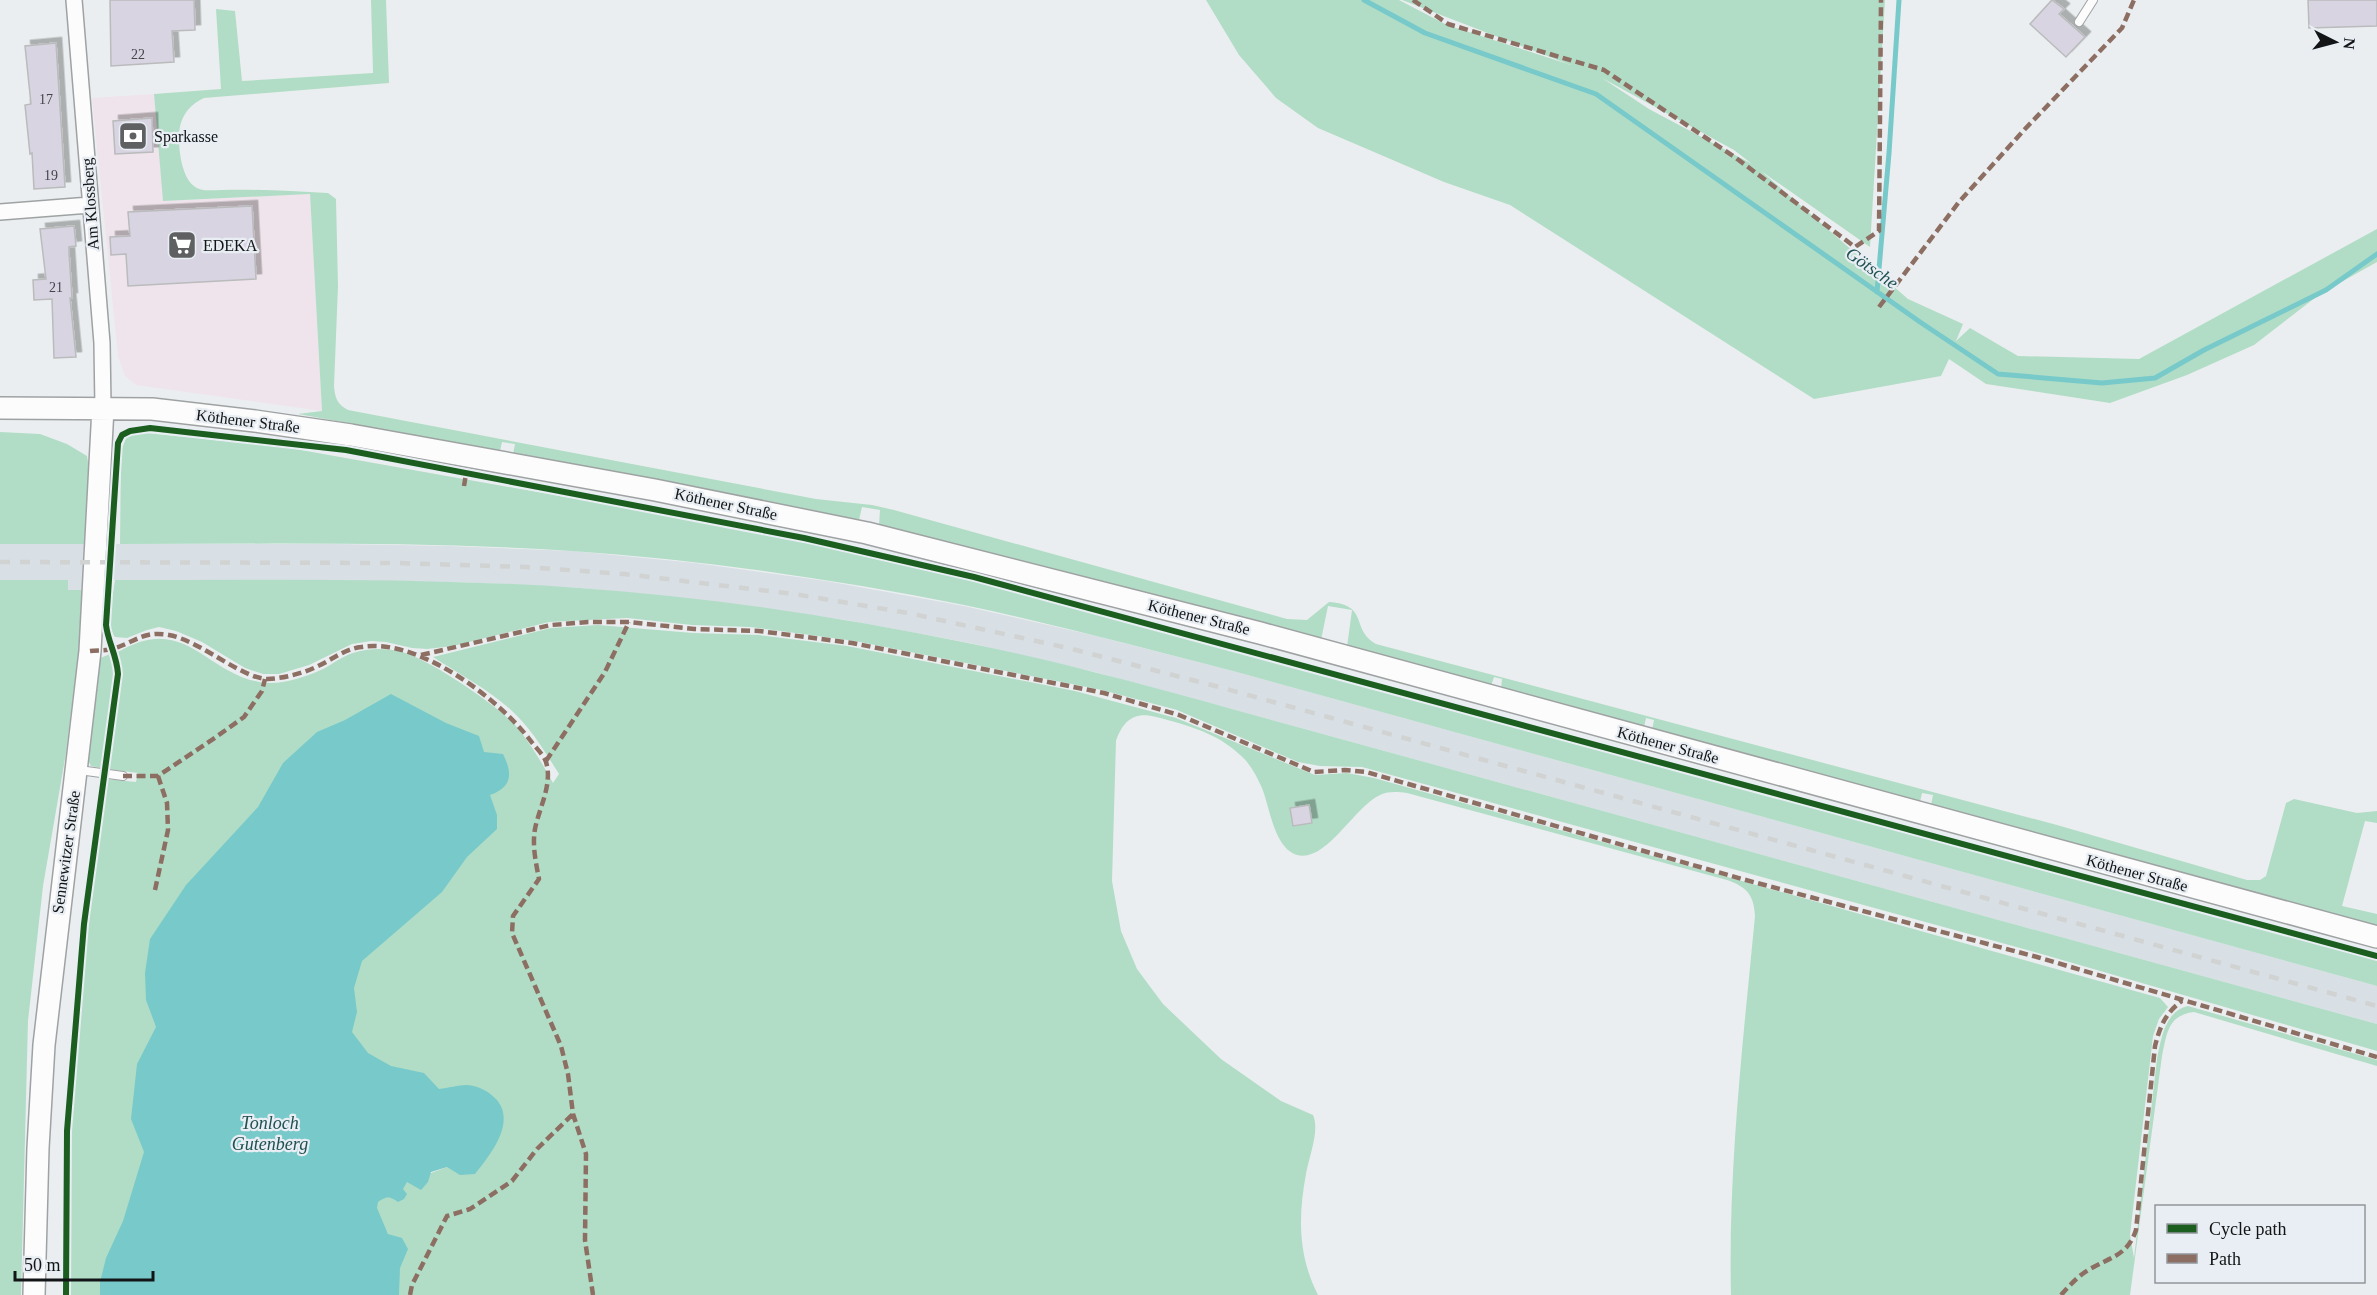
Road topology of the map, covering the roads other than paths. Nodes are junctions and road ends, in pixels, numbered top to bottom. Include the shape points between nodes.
1 (74, 0) edge
2 (2092, 0) edge
3 (2079, 22) dead end
4 (90, 205) junction
5 (0, 212) edge
6 (0, 408) edge
7 (104, 408) junction
8 (77, 770) junction
9 (123, 776) dead end
10 (2377, 937) edge
11 (34, 1295) edge

1 - 4 street, Am Klossberg
2 - 3 lane
4 - 5 street
4 - 7 street, Am Klossberg
6 - 7 main road, Köthener Straße
7 - 8 main road, Sennewitzer Straße via 90,651
7 - 10 main road, Köthener Straße via 152,409 351,435 643,487 867,533 1260,633
8 - 9 lane
8 - 11 main road, Sennewitzer Straße via 44,1046

